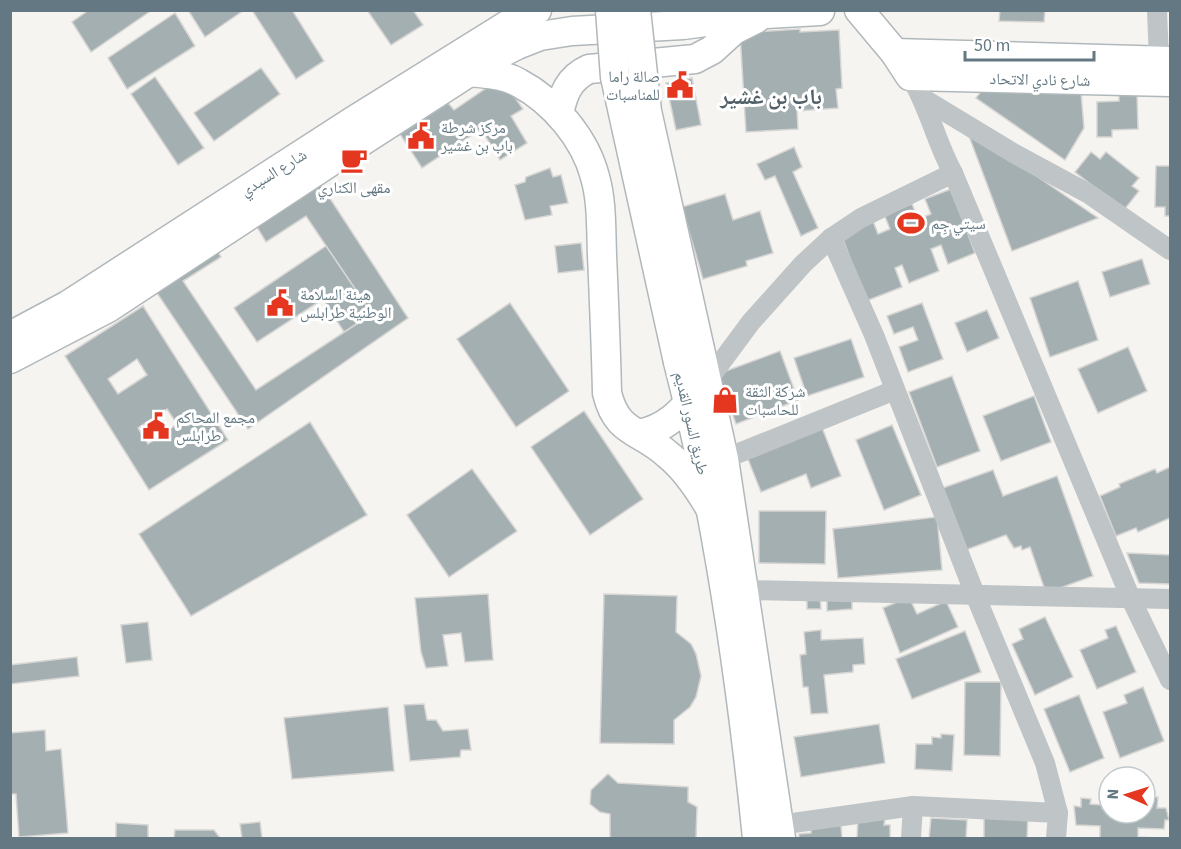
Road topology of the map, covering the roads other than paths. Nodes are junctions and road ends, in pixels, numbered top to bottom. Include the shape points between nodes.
1 (537, 10) edge
2 (610, 10) edge
3 (636, 10) edge
4 (859, 10) edge
5 (1157, 10) edge
6 (815, 11) edge
7 (766, 14) junction
8 (511, 17) edge
9 (479, 66) junction
10 (1167, 68) edge
11 (909, 76) junction
12 (559, 114) junction
13 (953, 173) junction
14 (227, 215) junction
15 (831, 238) junction
16 (1170, 250) edge
17 (10, 336) edge
18 (689, 356) junction
19 (10, 359) edge
20 (708, 380) junction
21 (895, 390) junction
22 (689, 404) junction
23 (639, 434) junction
24 (724, 459) junction
25 (711, 510) junction
26 (735, 592) junction
27 (976, 597) junction
28 (1131, 599) junction
29 (1170, 599) edge
30 (1170, 680) edge
31 (913, 806) junction
32 (1058, 813) junction
33 (773, 834) edge
34 (911, 838) edge
35 (1056, 838) edge

1 - 8 main road, شارع السيدي
2 - 18 main road, طريق السور القديم, bridge via 615,77
3 - 18 main road, طريق السور القديم, bridge via 647,111
4 - 11 main road
5 - 10 street
6 - 7 main road, شارع السيدي
7 - 9 main road, شارع السيدي via 540,36
7 - 12 main road via 734,30 695,59 580,73 567,87
8 - 14 main road, شارع السيدي
9 - 12 main road via 518,82
9 - 14 main road, شارع السيدي
10 - 11 main road, شارع نادي الاتحاد
11 - 13 street
11 - 16 street via 1015,154 1089,194
12 - 23 main road via 590,160 596,179 607,393 612,411 621,423
13 - 15 street via 861,218
13 - 28 street
14 - 17 main road, شارع السيدي
14 - 19 main road, شارع السيدي via 108,308
15 - 20 street via 752,322
15 - 21 street
18 - 20 main road, طريق السور القديم
18 - 22 main road, طريق السور القديم
20 - 22 main road
20 - 24 main road, طريق السور القديم
21 - 24 street
21 - 27 street
22 - 23 main road via 667,424
22 - 25 main road, طريق السور القديم
23 - 25 main road via 680,466
24 - 26 main road, طريق السور القديم
25 - 26 main road, طريق السور القديم
26 - 27 street
26 - 33 main road, طريق السور القديم
27 - 28 street
27 - 32 street via 1045,763
28 - 29 street
28 - 30 street
31 - 32 street
31 - 33 street
31 - 34 street
32 - 35 street

